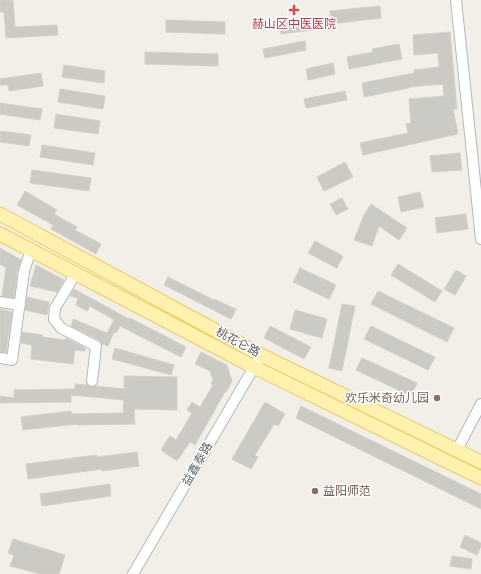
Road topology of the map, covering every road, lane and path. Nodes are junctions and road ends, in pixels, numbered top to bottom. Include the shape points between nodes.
1 (456, 0) edge
2 (0, 214) edge
3 (0, 234) edge
4 (481, 239) edge
5 (31, 250) junction
6 (76, 273) junction
7 (0, 302) edge
8 (20, 305) junction
9 (261, 354) junction
10 (0, 358) edge
11 (254, 367) junction
12 (92, 381) dead end
13 (481, 404) edge
14 (457, 450) junction
15 (481, 462) edge
16 (481, 478) edge
17 (133, 574) edge

1 - 4 street
2 - 9 main road, 桃花仑路
3 - 5 main road, 桃花仑路
5 - 6 main road, 桃花仑路
5 - 8 street via 24,272
6 - 11 main road, 桃花仑路
6 - 12 street via 55,308 54,319 61,328 96,346
7 - 8 street
8 - 10 street via 12,360
9 - 11 street, 益鑫泰路
9 - 14 main road, 桃花仑路
11 - 16 main road, 桃花仑路
11 - 17 street, 益鑫泰路
13 - 14 street
14 - 15 main road, 桃花仑路

